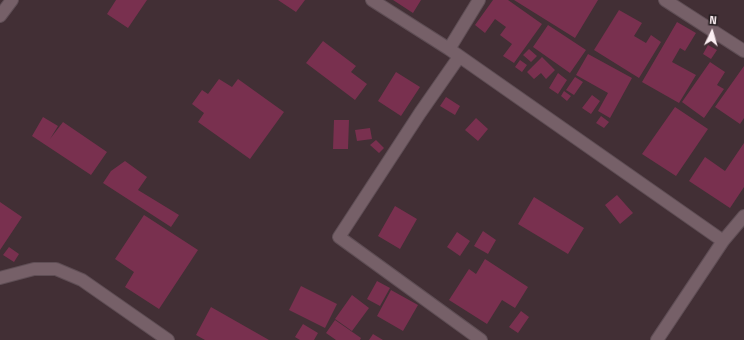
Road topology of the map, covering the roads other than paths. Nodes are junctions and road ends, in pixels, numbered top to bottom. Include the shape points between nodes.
1 (12, 0) edge
2 (372, 0) edge
3 (479, 0) edge
4 (665, 0) edge
5 (0, 16) edge
6 (449, 49) junction
7 (744, 52) edge
8 (459, 57) junction
9 (744, 216) edge
10 (724, 241) junction
11 (0, 278) edge
12 (168, 340) edge
13 (481, 340) edge
14 (657, 340) edge

1 - 5 street
2 - 6 street
3 - 6 street
4 - 7 street
6 - 8 street
8 - 10 street
8 - 13 street via 339,237
9 - 10 street
10 - 14 street
11 - 12 street via 34,269 56,269 82,280

